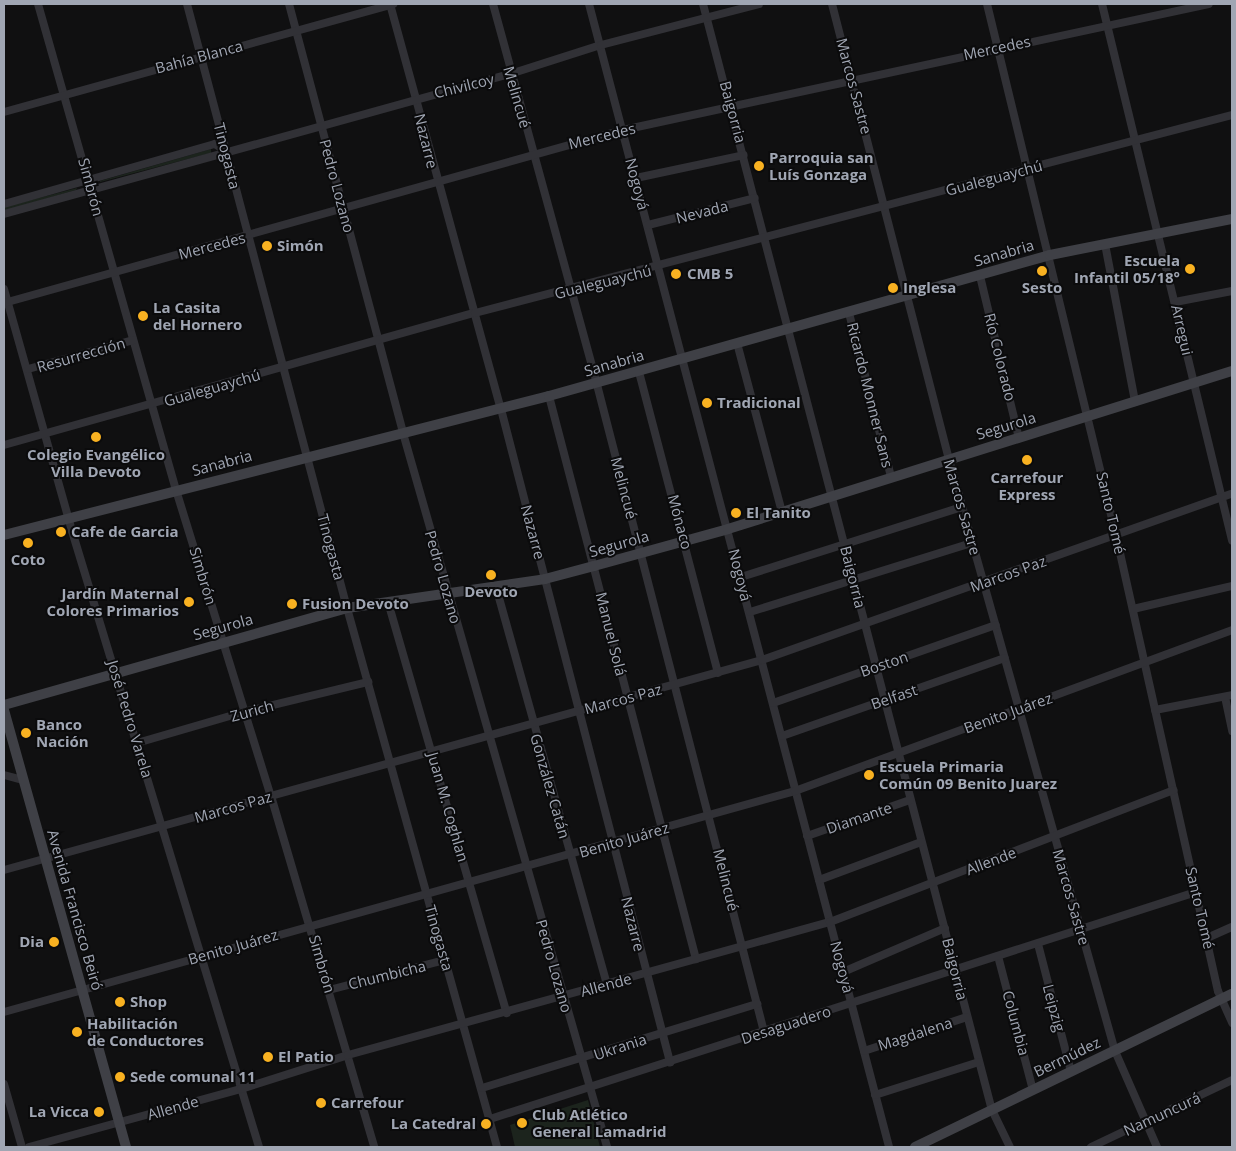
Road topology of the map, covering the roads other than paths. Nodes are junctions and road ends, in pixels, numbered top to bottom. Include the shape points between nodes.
1 (38, 4) edge
2 (187, 4) edge
3 (289, 4) edge
4 (392, 4) edge
5 (493, 4) edge
6 (589, 4) edge
7 (703, 4) edge
8 (759, 4) edge
9 (832, 4) edge
10 (987, 4) edge
11 (1102, 4) edge
12 (1209, 4) edge
13 (707, 17) junction
14 (1107, 25) junction
15 (296, 31) junction
16 (601, 44) junction
17 (998, 48) junction
18 (202, 57) junction
19 (510, 74) junction
20 (852, 80) junction
21 (65, 95) junction
22 (415, 98) junction
23 (732, 107) junction
24 (4, 112) edge
25 (1232, 115) edge
26 (321, 125) junction
27 (623, 130) junction
28 (1136, 141) junction
29 (226, 151) junction
30 (533, 154) junction
31 (744, 155) junction
32 (1029, 169) junction
33 (636, 178) junction
34 (89, 180) junction
35 (436, 181) junction
36 (92, 190) junction
37 (755, 198) junction
38 (4, 204) edge
39 (885, 207) junction
40 (342, 209) junction
41 (4, 214) edge
42 (1232, 218) edge
43 (648, 225) junction
44 (1160, 232) junction
45 (248, 236) junction
46 (766, 238) junction
47 (1105, 244) junction
48 (1050, 256) junction
49 (660, 267) junction
50 (114, 272) junction
51 (980, 276) junction
52 (4, 289) edge
53 (571, 290) junction
54 (1232, 291) edge
55 (908, 296) junction
56 (1175, 302) junction
57 (6, 303) edge
58 (475, 313) junction
59 (849, 313) junction
60 (790, 329) junction
61 (133, 340) junction
62 (378, 340) junction
63 (737, 343) junction
64 (684, 358) junction
65 (282, 368) junction
66 (28, 369) junction
67 (1232, 371) edge
68 (639, 372) junction
69 (596, 383) junction
70 (1194, 384) junction
71 (549, 396) junction
72 (1135, 402) junction
73 (152, 406) junction
74 (501, 409) junction
75 (1088, 416) junction
76 (403, 433) junction
77 (44, 434) junction
78 (1019, 438) junction
79 (4, 445) edge
80 (308, 456) junction
81 (949, 459) junction
82 (891, 477) junction
83 (176, 490) junction
84 (1232, 494) edge
85 (832, 496) junction
86 (1222, 498) junction
87 (962, 508) junction
88 (782, 512) junction
89 (68, 518) junction
90 (728, 529) junction
91 (4, 535) edge
92 (1116, 535) junction
93 (1232, 540) edge
94 (686, 541) junction
95 (972, 543) junction
96 (845, 544) junction
97 (640, 553) junction
98 (594, 566) junction
99 (741, 577) junction
100 (545, 579) junction
101 (853, 579) junction
102 (984, 582) junction
103 (1232, 586) edge
104 (496, 587) junction
105 (448, 593) junction
106 (388, 602) junction
107 (347, 608) junction
108 (1133, 609) junction
109 (750, 612) junction
110 (864, 625) junction
111 (996, 625) junction
112 (1232, 630) edge
113 (224, 643) junction
114 (1005, 658) junction
115 (762, 660) junction
116 (1145, 662) junction
117 (875, 667) junction
118 (718, 673) junction
119 (115, 674) junction
120 (368, 682) junction
121 (676, 685) junction
122 (1228, 696) edge
123 (626, 699) junction
124 (883, 701) junction
125 (773, 703) junction
126 (4, 705) edge
127 (4, 710) edge
128 (1020, 710) junction
129 (1156, 710) junction
130 (244, 712) junction
131 (579, 712) junction
132 (533, 724) junction
133 (6, 729) edge
134 (1232, 731) edge
135 (489, 736) junction
136 (782, 736) junction
137 (137, 744) junction
138 (432, 752) junction
139 (897, 754) junction
140 (391, 764) junction
141 (4, 775) edge
142 (23, 780) junction
143 (1173, 790) junction
144 (795, 791) junction
145 (271, 796) junction
146 (910, 800) junction
147 (710, 816) junction
148 (163, 827) junction
149 (661, 830) junction
150 (807, 836) junction
151 (1054, 836) junction
152 (922, 842) junction
153 (614, 844) junction
154 (570, 855) junction
155 (45, 859) junction
156 (526, 868) junction
157 (4, 870) edge
158 (819, 880) junction
159 (470, 882) junction
160 (933, 884) junction
161 (1196, 892) junction
162 (426, 893) junction
163 (830, 922) junction
164 (310, 925) junction
165 (1232, 927) edge
166 (944, 928) junction
167 (1081, 930) junction
168 (1207, 938) junction
169 (1038, 944) junction
170 (743, 948) junction
171 (203, 956) junction
172 (998, 956) junction
173 (696, 959) junction
174 (445, 960) junction
175 (955, 970) junction
176 (843, 972) junction
177 (645, 974) junction
178 (607, 985) junction
179 (329, 990) junction
180 (83, 991) junction
181 (1232, 994) edge
182 (562, 997) junction
183 (1221, 1000) junction
184 (852, 1003) junction
185 (757, 1004) junction
186 (4, 1012) edge
187 (507, 1013) junction
188 (967, 1017) junction
189 (464, 1023) junction
190 (1232, 1023) edge
191 (764, 1032) junction
192 (662, 1033) junction
193 (864, 1051) junction
194 (1114, 1051) junction
195 (348, 1055) junction
196 (582, 1060) junction
197 (670, 1062) junction
198 (979, 1062) junction
199 (1071, 1072) junction
200 (1232, 1080) edge
201 (4, 1084) edge
202 (590, 1087) junction
203 (482, 1088) junction
204 (241, 1089) junction
205 (1033, 1090) junction
206 (875, 1095) junction
207 (992, 1110) junction
208 (490, 1119) junction
209 (1145, 1121) junction
210 (120, 1123) junction
211 (22, 1147) edge
212 (29, 1147) edge
213 (126, 1147) edge
214 (259, 1147) edge
215 (374, 1147) edge
216 (497, 1147) edge
217 (607, 1147) edge
218 (889, 1147) edge
219 (915, 1147) edge
220 (1010, 1147) edge
221 (1091, 1147) edge
222 (1157, 1147) edge

1 - 21 street, Simbrón
2 - 18 street, Tinogasta
3 - 15 street, Pedro Lozano
4 - 15 street, Bahía Blanca
4 - 22 street, Nazarre
5 - 19 street, Melincué
6 - 16 street, Nogoyá
7 - 13 street, Baigorria
8 - 13 street, Chivilcoy
9 - 20 street, Marcos Sastre
10 - 17 street, Santo Tomé
11 - 14 street, Arregui
12 - 14 street, Mercedes
13 - 16 street, Chivilcoy
13 - 23 street, Baigorria
14 - 17 street, Mercedes
14 - 28 street, Arregui
15 - 18 street, Bahía Blanca
15 - 26 street, Pedro Lozano
16 - 19 street, Chivilcoy
16 - 27 street, Nogoyá
17 - 20 street, Mercedes
17 - 32 street, Santo Tomé
18 - 21 street, Bahía Blanca
18 - 29 street, Tinogasta
19 - 22 street, Chivilcoy
19 - 30 street, Melincué
20 - 23 street, Mercedes
20 - 39 street, Marcos Sastre
21 - 24 street, Bahía Blanca
21 - 34 street, Simbrón
22 - 26 street, Chivilcoy
22 - 35 street, Nazarre
23 - 27 street, Mercedes
23 - 31 street, Baigorria
25 - 28 street, Gualeguaychú
26 - 29 street, Chivilcoy
26 - 40 street, Pedro Lozano
27 - 30 street, Mercedes
27 - 33 street, Nogoyá
28 - 32 street, Gualeguaychú
28 - 44 street, Arregui
29 - 34 street via 215,144
29 - 36 street, Chivilcoy
29 - 45 street, Tinogasta
30 - 35 street, Mercedes
30 - 53 street, Melincué
31 - 33 street
31 - 37 street, Baigorria
32 - 39 street, Gualeguaychú
32 - 48 street, Santo Tomé
33 - 43 street, Nogoyá
34 - 36 street, Simbrón
34 - 38 street
35 - 40 street, Mercedes
35 - 58 street, Nazarre
36 - 41 street, Chivilcoy
36 - 50 street, Simbrón
37 - 43 street, Nevada
37 - 46 street, Baigorria
39 - 46 street, Gualeguaychú
39 - 55 street, Marcos Sastre
40 - 45 street, Mercedes
40 - 62 street, Pedro Lozano
42 - 44 street, Sanabria
43 - 49 street, Nogoyá
44 - 47 street, Sanabria
44 - 56 street, Arregui
45 - 50 street, Mercedes
45 - 65 street, Tinogasta
46 - 49 street, Gualeguaychú
46 - 60 street, Baigorria
47 - 48 street, Sanabria
47 - 72 street
48 - 51 street, Sanabria
48 - 75 street, Santo Tomé
49 - 53 street, Gualeguaychú
49 - 64 street, Nogoyá
50 - 57 street, Mercedes
50 - 61 street, Simbrón
51 - 55 street, Sanabria
51 - 78 street, Río Colorado
52 - 57 street, José Pedro Varela
53 - 58 street, Gualeguaychú
53 - 69 street, Melincué
54 - 56 street
55 - 59 street, Sanabria
55 - 81 street, Marcos Sastre
56 - 70 street, Arregui
57 - 66 street, José Pedro Varela
58 - 62 street, Gualeguaychú
58 - 74 street, Nazarre
59 - 60 street, Sanabria
59 - 82 street, Ricardo Monner Sans
60 - 63 street, Sanabria
60 - 85 street, Baigorria
61 - 66 street, Resurrección
61 - 73 street, Simbrón
62 - 65 street, Gualeguaychú
62 - 76 street, Pedro Lozano
63 - 64 street, Sanabria
63 - 88 street
64 - 68 street, Sanabria
64 - 90 street, Nogoyá
65 - 73 street, Gualeguaychú
65 - 80 street, Tinogasta
66 - 77 street, José Pedro Varela
67 - 70 street, Segurola
68 - 69 street, Sanabria
68 - 94 street, Mónaco
69 - 71 street, Sanabria
69 - 97 street, Melincué
70 - 72 street, Segurola
70 - 86 street, Arregui
71 - 74 street, Sanabria
71 - 98 street, Manuel Solá
72 - 75 street, Segurola
73 - 77 street, Gualeguaychú
73 - 83 street, Simbrón
74 - 76 street, Sanabria
74 - 100 street, Nazarre
75 - 78 street, Segurola
75 - 92 street, Santo Tomé
76 - 80 street, Sanabria
76 - 105 street, Pedro Lozano
77 - 79 street, Gualeguaychú
77 - 89 street, José Pedro Varela
78 - 81 street, Segurola
80 - 83 street, Sanabria
80 - 107 street, Tinogasta
81 - 82 street, Segurola
81 - 87 street, Marcos Sastre
82 - 85 street, Segurola
83 - 89 street, Sanabria
83 - 113 street, Simbrón
84 - 86 street, Marcos Paz
85 - 88 street, Segurola
85 - 96 street, Baigorria
86 - 92 street, Marcos Paz
86 - 93 street, Arregui
87 - 95 street, Marcos Sastre
87 - 96 street
88 - 90 street, Segurola
89 - 91 street, Sanabria
89 - 119 street, José Pedro Varela
90 - 94 street, Segurola
90 - 99 street, Nogoyá
92 - 102 street, Marcos Paz
92 - 108 street, Santo Tomé
94 - 97 street, Segurola
94 - 118 street, Mónaco
95 - 101 street
95 - 102 street, Marcos Sastre
96 - 99 street
96 - 101 street, Baigorria
97 - 98 street, Segurola
97 - 121 street, Melincué
98 - 100 street, Segurola
98 - 123 street, Manuel Solá
99 - 109 street, Nogoyá
100 - 104 street, Segurola
100 - 131 street, Nazarre
101 - 109 street
101 - 110 street, Baigorria
102 - 110 street, Marcos Paz
102 - 111 street, Marcos Sastre
103 - 108 street
104 - 105 street, Segurola
104 - 132 street, González Catán
105 - 106 street, Segurola
105 - 135 street, Pedro Lozano
106 - 107 street, Segurola
106 - 138 street, Juan M. Coghlan
107 - 113 street, Segurola
107 - 120 street, Tinogasta
108 - 116 street, Santo Tomé
109 - 115 street, Nogoyá
110 - 115 street, Marcos Paz
110 - 117 street, Baigorria
111 - 114 street, Marcos Sastre
111 - 117 street, Boston
112 - 116 street, Benito Juárez
113 - 119 street, Segurola
113 - 130 street, Simbrón
114 - 124 street, Belfast
114 - 128 street, Marcos Sastre
115 - 118 street, Marcos Paz
115 - 125 street, Nogoyá
116 - 128 street, Benito Juárez
116 - 129 street, Santo Tomé
117 - 124 street, Baigorria
117 - 125 street, Boston
118 - 121 street, Marcos Paz
119 - 126 street, Segurola
119 - 137 street, José Pedro Varela
120 - 130 street, Zurich
120 - 140 street, Tinogasta
121 - 123 street, Marcos Paz
121 - 147 street, Melincué
122 - 129 street
122 - 134 street
123 - 131 street, Marcos Paz
123 - 149 street, Manuel Solá
124 - 136 street, Belfast
124 - 139 street, Baigorria
125 - 136 street, Nogoyá
127 - 133 street, Avenida Francisco Beiró
128 - 139 street, Benito Juárez
128 - 151 street, Marcos Sastre
129 - 143 street, Santo Tomé
130 - 137 street, Zurich
130 - 145 street, Simbrón
131 - 132 street, Marcos Paz
131 - 153 street, Nazarre
132 - 135 street, Marcos Paz
132 - 154 street, González Catán
133 - 142 street, Avenida Francisco Beiró
135 - 138 street, Marcos Paz
135 - 156 street, Pedro Lozano
136 - 144 street, Nogoyá
137 - 148 street, José Pedro Varela
138 - 140 street, Marcos Paz
138 - 159 street, Juan M. Coghlan
139 - 144 street, Benito Juárez
139 - 146 street, Baigorria
140 - 145 street, Marcos Paz
140 - 162 street, Tinogasta
141 - 142 street
142 - 155 street, Avenida Francisco Beiró
143 - 151 street, Allende
143 - 161 street, Santo Tomé
144 - 147 street, Benito Juárez
144 - 150 street, Nogoyá
145 - 148 street, Marcos Paz
145 - 164 street, Simbrón
146 - 150 street, Diamante
146 - 152 street, Baigorria
147 - 149 street, Benito Juárez
147 - 170 street, Melincué
148 - 155 street, Marcos Paz
148 - 171 street, José Pedro Varela
149 - 153 street, Benito Juárez
149 - 173 street, Manuel Solá
150 - 158 street, Nogoyá
151 - 160 street, Allende
151 - 167 street, Marcos Sastre
152 - 158 street
152 - 160 street, Baigorria
153 - 154 street, Benito Juárez
153 - 177 street, Nazarre
154 - 156 street, Benito Juárez
154 - 178 street, González Catán
155 - 157 street, Marcos Paz
155 - 180 street, Avenida Francisco Beiró
156 - 159 street, Benito Juárez
156 - 182 street, Pedro Lozano
158 - 163 street, Nogoyá
159 - 162 street, Benito Juárez
159 - 187 street, Juan M. Coghlan
160 - 163 street, Allende
160 - 166 street, Baigorria
161 - 167 street, Desaguadero
161 - 168 street, Santo Tomé
162 - 164 street, Benito Juárez
162 - 174 street, Tinogasta
163 - 170 street, Allende
163 - 176 street, Nogoyá
164 - 171 street, Benito Juárez
164 - 179 street, Simbrón
165 - 168 street
166 - 175 street, Baigorria
166 - 176 street
167 - 169 street, Desaguadero
167 - 194 street, Marcos Sastre
168 - 183 street, Santo Tomé
169 - 172 street, Desaguadero
169 - 199 street, Leipzig
170 - 173 street, Allende
170 - 185 street, Melincué
171 - 180 street, Benito Juárez
171 - 204 street, José Pedro Varela
172 - 175 street, Desaguadero
172 - 205 street, Columbia
173 - 177 street, Allende
174 - 179 street, Chumbicha
174 - 189 street, Tinogasta
175 - 184 street, Desaguadero
175 - 188 street, Baigorria
176 - 184 street, Nogoyá
177 - 178 street, Allende
177 - 192 street, Nazarre
178 - 182 street, Allende
179 - 195 street, Simbrón
180 - 186 street, Benito Juárez
180 - 210 street, Avenida Francisco Beiró
181 - 183 street, Bermúdez
182 - 187 street, Allende
182 - 196 street, Pedro Lozano
183 - 190 street, Santo Tomé
183 - 194 street, Bermúdez
184 - 191 street, Desaguadero
184 - 193 street, Nogoyá
185 - 191 street, Melincué
185 - 192 street, Ukrania
187 - 189 street, Allende
188 - 193 street, Magdalena
188 - 198 street, Baigorria
189 - 195 street, Allende
189 - 203 street, Tinogasta
191 - 197 street, Desaguadero
192 - 196 street, Ukrania
192 - 197 street, Nazarre
193 - 206 street, Nogoyá
194 - 199 street, Bermúdez
194 - 209 street, Marcos Sastre
195 - 204 street, Allende
195 - 215 street, Simbrón
196 - 202 street, Pedro Lozano
196 - 203 street, Ukrania
197 - 202 street, Desaguadero
198 - 206 street
198 - 207 street, Baigorria
199 - 205 street, Bermúdez
200 - 209 street, Namuncurá
201 - 211 street
202 - 208 street, Desaguadero
202 - 217 street, Pedro Lozano
203 - 208 street, Tinogasta
204 - 210 street, Allende
204 - 214 street, José Pedro Varela
205 - 207 street, Bermúdez
206 - 218 street, Nogoyá
207 - 219 street, Bermúdez
207 - 220 street, Baigorria
208 - 216 street, Tinogasta
209 - 221 street, Namuncurá
209 - 222 street, Marcos Sastre
210 - 212 street, Allende
210 - 213 street, Avenida Francisco Beiró

